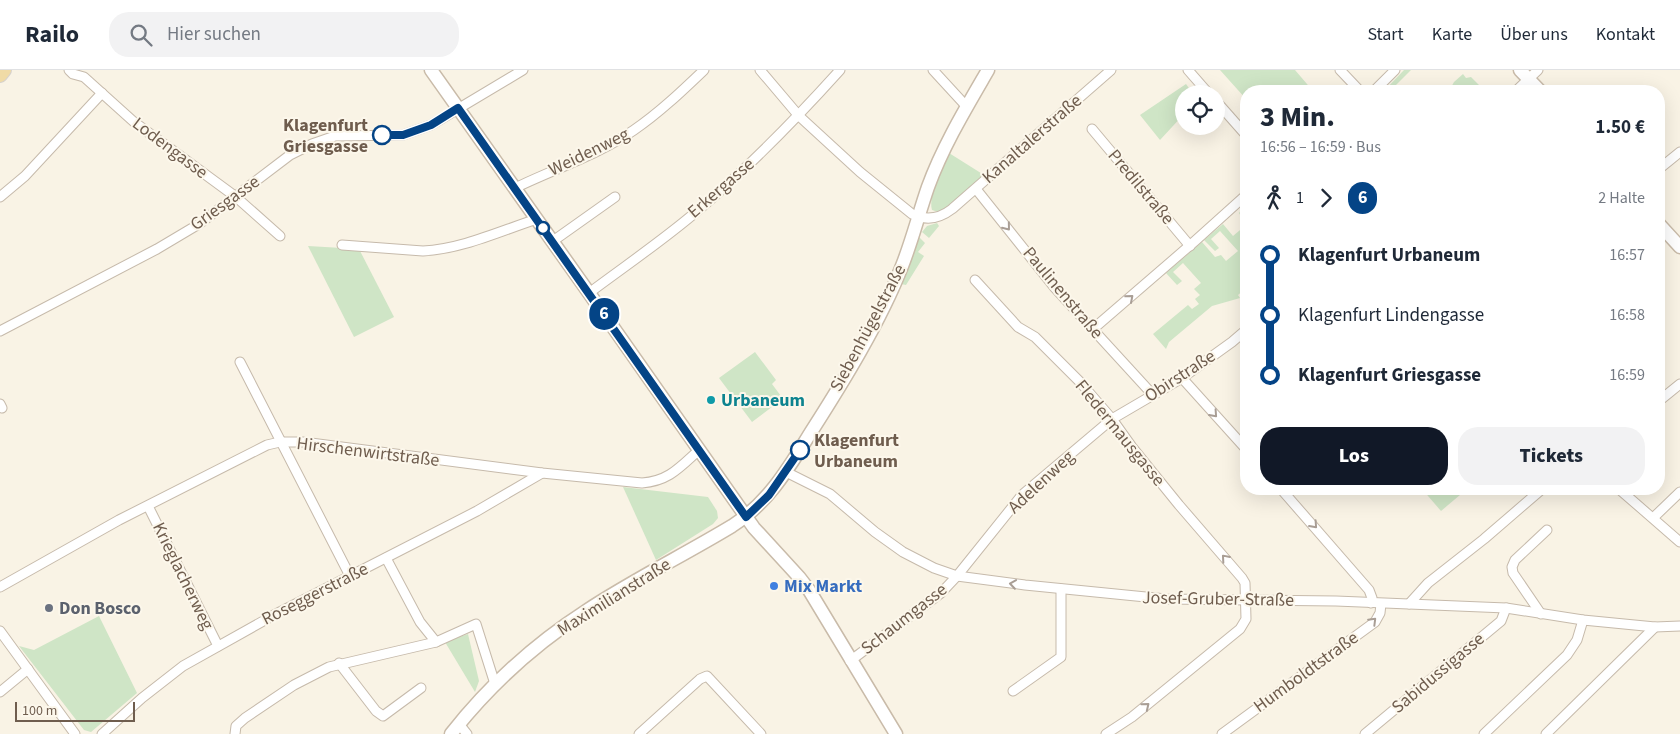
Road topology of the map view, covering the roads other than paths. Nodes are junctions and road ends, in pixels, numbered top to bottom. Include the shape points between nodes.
1 (4, 70) edge
2 (69, 70) edge
3 (431, 70) edge
4 (522, 70) edge
5 (704, 70) edge
6 (760, 70) edge
7 (840, 70) edge
8 (932, 70) edge
9 (988, 70) edge
10 (1111, 70) edge
11 (1188, 70) edge
12 (1340, 70) edge
13 (1396, 70) edge
14 (1538, 70) edge
15 (83, 73) edge
16 (0, 74) edge
17 (1524, 74) edge
18 (1201, 85) edge
19 (1352, 85) edge
20 (1380, 85) edge
21 (1534, 85) edge
22 (102, 93) junction
23 (967, 107) junction
24 (458, 108) junction
25 (1225, 111) edge
26 (800, 116) junction
27 (1240, 128) edge
28 (1092, 129) dead end
29 (1680, 152) edge
30 (1665, 164) edge
31 (515, 188) junction
32 (976, 189) junction
33 (0, 197) edge
34 (236, 197) junction
35 (615, 197) dead end
36 (1240, 200) edge
37 (919, 218) junction
38 (537, 219) junction
39 (1665, 231) edge
40 (280, 236) dead end
41 (553, 241) junction
42 (342, 245) dead end
43 (1190, 246) junction
44 (1680, 247) edge
45 (975, 280) dead end
46 (589, 293) junction
47 (1093, 329) junction
48 (0, 332) edge
49 (1240, 335) edge
50 (240, 362) dead end
51 (1182, 378) junction
52 (1680, 384) edge
53 (1153, 395) junction
54 (1665, 397) edge
55 (1112, 419) junction
56 (280, 442) junction
57 (1240, 443) edge
58 (699, 450) junction
59 (786, 472) junction
60 (542, 473) junction
61 (1680, 492) edge
62 (1286, 495) edge
63 (1535, 495) edge
64 (1626, 495) edge
65 (148, 506) junction
66 (746, 517) junction
67 (1653, 518) junction
68 (1546, 530) dead end
69 (1680, 542) edge
70 (386, 558) junction
71 (350, 576) junction
72 (957, 576) junction
73 (0, 587) edge
74 (1061, 589) junction
75 (1246, 600) junction
76 (1376, 604) junction
77 (1408, 604) junction
78 (1506, 608) junction
79 (1540, 614) junction
80 (1583, 620) junction
81 (1680, 626) edge
82 (1655, 627) junction
83 (0, 631) edge
84 (436, 642) junction
85 (218, 646) junction
86 (850, 661) junction
87 (339, 663) junction
88 (28, 669) junction
89 (495, 684) junction
90 (421, 688) dead end
91 (1013, 691) dead end
92 (0, 692) edge
93 (459, 731) edge
94 (75, 734) edge
95 (102, 734) edge
96 (235, 734) edge
97 (639, 734) edge
98 (761, 734) edge
99 (896, 734) edge
100 (1106, 734) edge
101 (1222, 734) edge
102 (1365, 734) edge
103 (1484, 734) edge
104 (1546, 734) edge

1 - 16 main road
2 - 15 street, Lodengasse via 74,74
3 - 24 street
4 - 24 street, Griesgasse
5 - 31 street, Weidenweg via 633,131
6 - 26 street
7 - 26 street, Erkergasse
8 - 23 street
9 - 23 street, Siebenhügelstraße
10 - 32 street, Kanaltalerstraße
11 - 18 street
12 - 19 street
13 - 20 street
14 - 17 street
15 - 22 street, Lodengasse
17 - 21 street
22 - 33 street via 25,176
22 - 34 street, Lodengasse via 134,122
23 - 37 street, Siebenhügelstraße via 943,152
24 - 31 street
24 - 34 street, Griesgasse via 431,125 403,135 334,136 312,144 290,155
25 - 27 street
26 - 37 street via 860,172
26 - 46 street, Erkergasse via 695,213
28 - 43 street, Predilstraße
29 - 30 street
31 - 38 street
32 - 37 street, Kanaltalerstraße via 946,214
32 -> 47 street, Paulinenstraße via 1055,288
34 - 40 street, Lodengasse
34 - 48 street, Griesgasse via 182,235
35 - 41 street
36 - 43 street
37 - 59 street, Siebenhügelstraße via 884,305
38 - 41 street
38 - 42 street via 436,250
39 - 44 street
41 - 46 street
47 -> 43 street
45 - 55 street, Fledermausgasse via 1018,327 1036,337
46 - 58 street
47 - 53 street, Paulinenstraße
49 - 51 street, Obirstraße
50 - 56 street
51 - 53 street, Obirstraße
51 -> 57 street
52 - 54 street
53 - 55 street, Obirstraße
55 - 72 street, Adelenweg via 1010,508
75 -> 55 street, Fledermausgasse via 1242,578 1136,453
56 - 60 street, Hirschenwirtstraße via 303,442
56 - 65 street, Hirschenwirtstraße via 267,445
56 - 71 street
58 - 60 street, Hirschenwirtstraße via 666,478 642,484
58 - 66 street
59 - 66 street, Siebenhügelstraße via 769,495
59 - 72 street, Josef-Gruber-Straße via 830,494 903,552
60 - 70 street, Roseggerstraße
61 - 67 street
62 -> 76 street via 1368,590
63 - 77 street
64 - 67 street
65 - 73 street, Hirschenwirtstraße
65 - 85 street, Krieglacherweg
66 - 86 street via 809,590
66 - 89 street, Maximilianstraße via 588,609
67 - 69 street
68 - 79 street via 1512,567
70 - 71 street, Roseggerstraße
70 - 84 street via 420,622
71 - 85 street, Roseggerstraße
74 -> 72 street, Josef-Gruber-Straße
72 - 86 street, Schaumgasse via 941,593
74 - 75 street, Josef-Gruber-Straße via 1166,599
74 - 91 street via 1061,657
75 - 76 street, Josef-Gruber-Straße
100 -> 75 street via 1132,717 1240,629 1246,619
76 - 77 street, Josef-Gruber-Straße
101 -> 76 street, Humboldtstraße via 1375,622 1380,613
77 - 78 street, Josef-Gruber-Straße
78 - 79 street, Josef-Gruber-Straße
78 - 102 street, Sabidussigasse via 1501,621
79 - 80 street, Josef-Gruber-Straße
80 - 82 street, Josef-Gruber-Straße
80 - 103 street via 1577,640 1567,655
81 - 82 street, Josef-Gruber-Straße
82 - 104 street
83 - 88 street
84 - 87 street
84 - 89 street via 476,624
85 - 95 street, Roseggerstraße via 176,671
86 - 99 street
87 - 90 street via 383,716
87 - 96 street via 294,685 267,703 240,722
88 - 92 street
88 - 94 street
89 - 93 street, Maximilianstraße
97 - 98 street via 703,676 710,677

